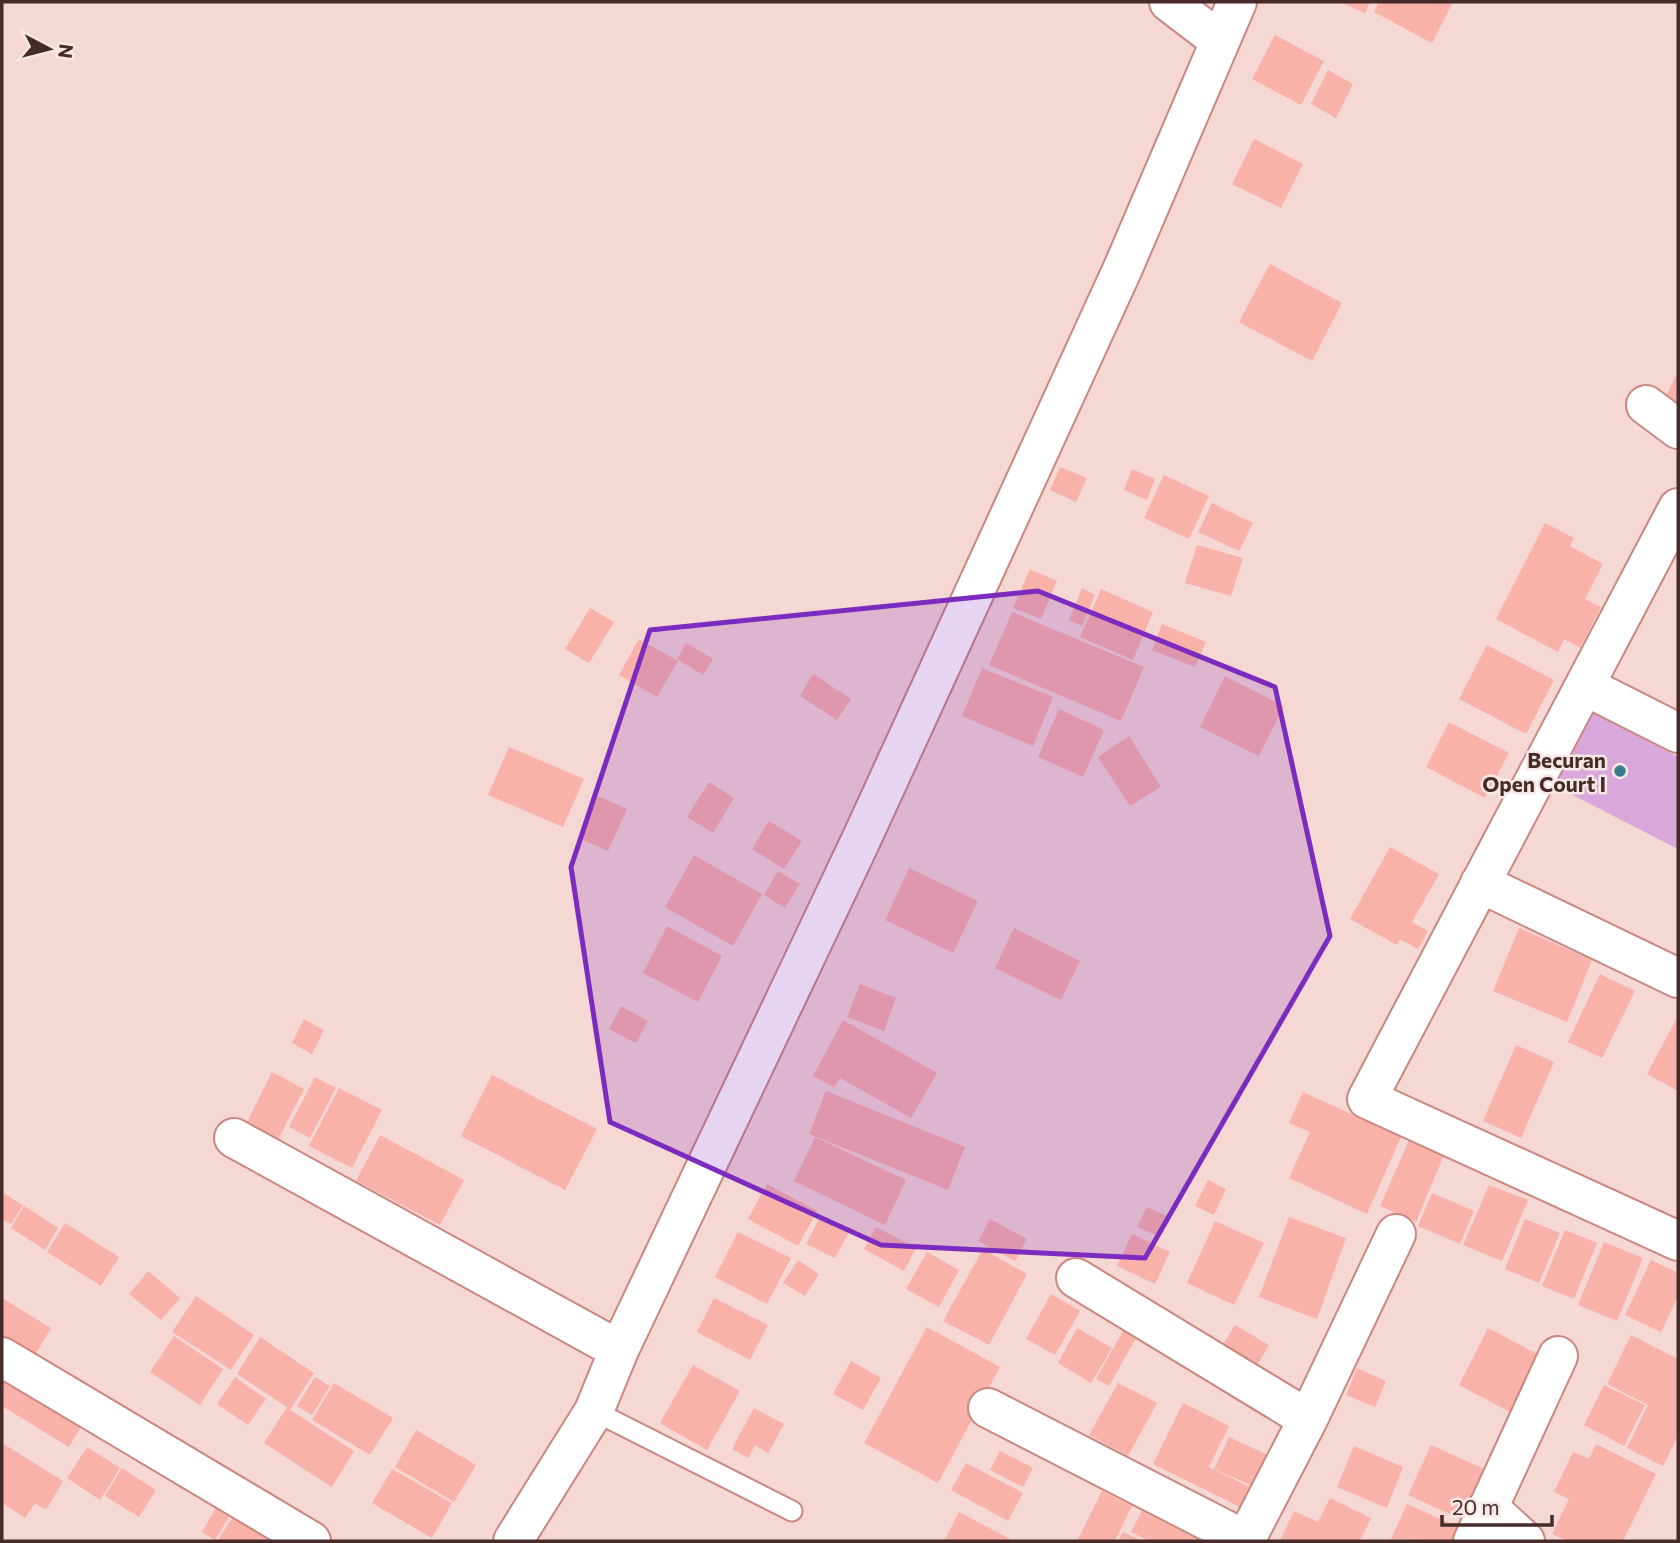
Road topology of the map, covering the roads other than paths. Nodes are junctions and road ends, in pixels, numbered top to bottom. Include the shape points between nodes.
1 (1168, 2) edge
2 (1237, 2) edge
3 (1220, 41) junction
4 (1646, 405) dead end
5 (1678, 429) edge
6 (1678, 508) edge
7 (1585, 686) junction
8 (1678, 733) edge
9 (1480, 883) junction
10 (1678, 978) edge
11 (234, 1138) dead end
12 (1396, 1234) dead end
13 (1678, 1241) edge
14 (1076, 1278) dead end
15 (619, 1350) junction
16 (1559, 1356) dead end
17 (2, 1357) edge
18 (988, 1408) dead end
19 (594, 1411) junction
20 (1308, 1419) junction
21 (1488, 1507) junction
22 (792, 1511) dead end
23 (1245, 1540) edge
24 (311, 1541) edge
25 (513, 1541) edge
26 (1473, 1541) edge
27 (1525, 1541) edge

1 - 3 street
2 - 3 street
3 - 15 street via 1123,268 873,814
4 - 5 street
6 - 7 street
7 - 8 street
7 - 9 street
9 - 10 street
9 - 13 street via 1367,1099
11 - 15 street
12 - 20 street
14 - 20 street
15 - 19 street
16 - 21 street
17 - 24 street
18 - 23 street
19 - 22 lane
19 - 25 street
20 - 23 street
21 - 26 street
21 - 27 street

